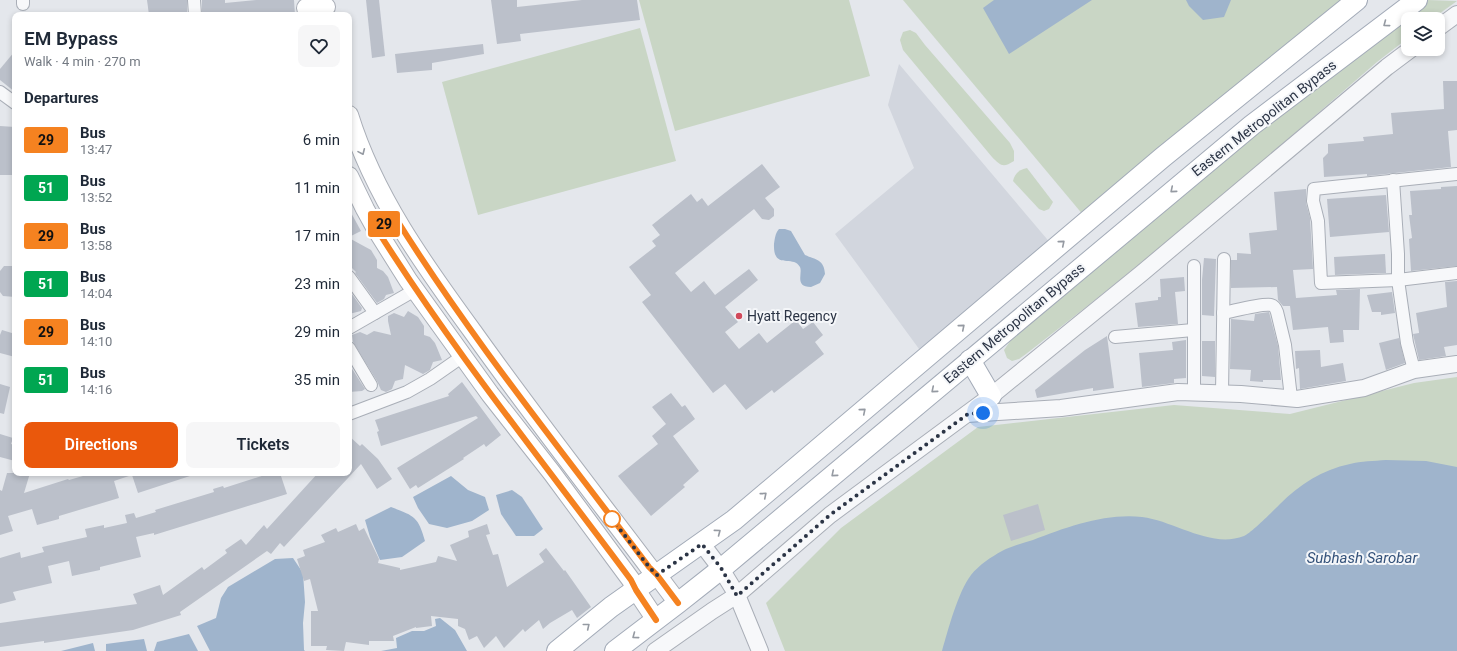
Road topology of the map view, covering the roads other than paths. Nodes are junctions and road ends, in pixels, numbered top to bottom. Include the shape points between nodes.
1 (194, 0) edge
2 (1357, 0) edge
3 (1417, 0) edge
4 (327, 7) edge
5 (306, 8) edge
6 (195, 12) edge
7 (1457, 14) edge
8 (1445, 23) edge
9 (1402, 56) edge
10 (352, 123) edge
11 (1457, 174) edge
12 (1393, 180) junction
13 (352, 182) edge
14 (395, 217) junction
15 (376, 228) junction
16 (1224, 259) dead end
17 (1194, 266) dead end
18 (1457, 273) edge
19 (1398, 280) junction
20 (352, 281) edge
21 (415, 290) junction
22 (1223, 313) junction
23 (375, 314) junction
24 (352, 326) edge
25 (1193, 330) junction
26 (1116, 337) dead end
27 (352, 353) edge
28 (463, 356) junction
29 (970, 360) junction
30 (1457, 364) edge
31 (1414, 370) junction
32 (371, 385) dead end
33 (1194, 392) junction
34 (1222, 394) junction
35 (991, 396) junction
36 (1291, 398) junction
37 (352, 413) edge
38 (968, 414) junction
39 (702, 544) junction
40 (721, 568) junction
41 (657, 575) junction
42 (636, 590) junction
43 (737, 596) junction
44 (678, 603) junction
45 (656, 620) junction
46 (557, 651) edge
47 (614, 651) edge
48 (655, 651) edge
49 (760, 651) edge

1 - 6 street
39 -> 2 main road via 734,520 1163,157
3 -> 29 main road, Eastern Metropolitan Bypass via 1252,125
4 - 5 main road
7 - 8 street
9 - 35 street
10 -> 14 main road via 363,154
11 - 12 street
12 - 19 street
12 - 19 street via 1314,189 1313,201 1318,221 1321,283
13 - 15 main road
14 - 15 main road
14 - 41 main road via 426,268
15 - 21 main road
16 - 22 street
17 - 25 street
18 - 19 street
19 - 31 street via 1407,343
20 - 23 street
21 - 23 street
21 - 28 main road
22 - 34 street
22 - 36 street via 1262,305 1275,307 1285,345
23 - 24 street
25 - 26 street
25 - 33 street
27 - 32 street
28 - 37 street via 407,392
28 - 42 main road
29 - 35 main road
29 -> 40 main road, Eastern Metropolitan Bypass
30 - 31 street
31 - 36 street via 1364,388
33 - 34 street
33 - 38 street via 1061,408
34 - 36 street
35 - 38 street
38 - 43 street via 830,515
39 - 40 street
39 - 41 main road
40 - 43 street
40 - 44 main road, Eastern Metropolitan Bypass
41 - 42 main road
41 - 44 main road
42 - 45 main road
46 -> 42 main road
43 - 48 street
43 - 49 street
44 - 45 main road, Eastern Metropolitan Bypass
45 -> 47 main road, Eastern Metropolitan Bypass

